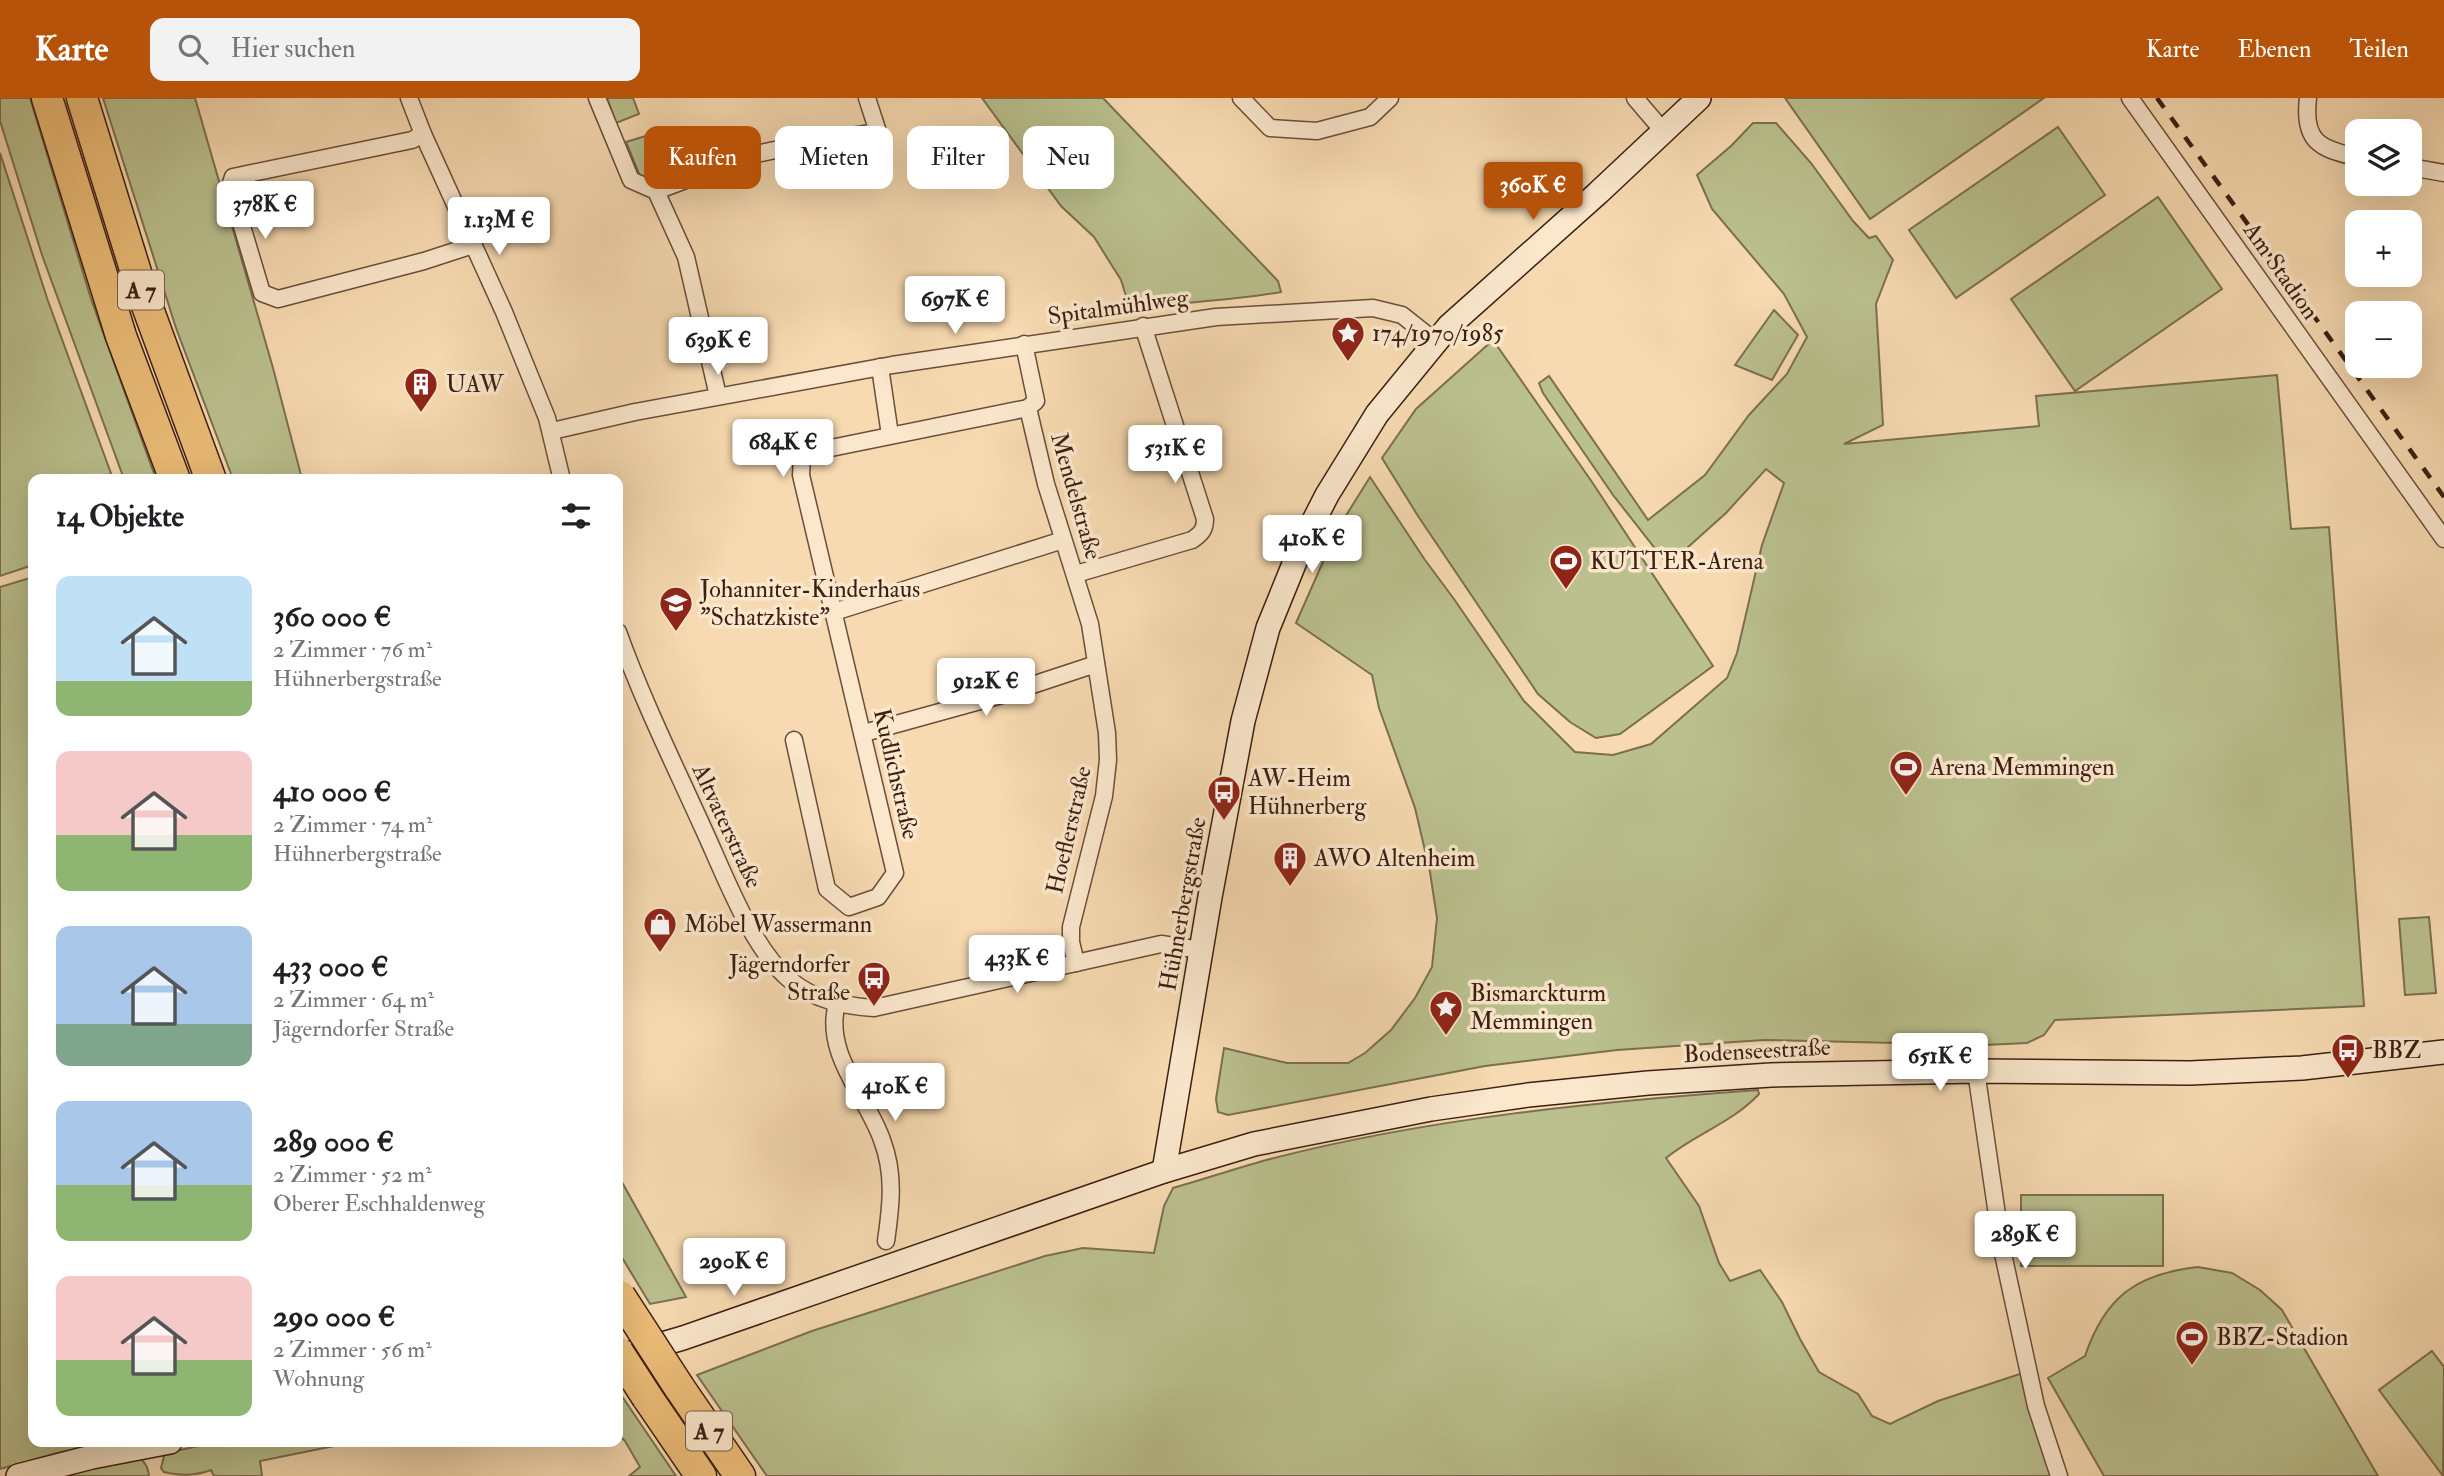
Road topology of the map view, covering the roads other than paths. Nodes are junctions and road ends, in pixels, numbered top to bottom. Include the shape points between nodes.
1 (47, 98) edge
2 (82, 98) edge
3 (409, 98) edge
4 (597, 98) edge
5 (867, 98) edge
6 (1241, 98) edge
7 (1390, 98) edge
8 (1635, 98) edge
9 (1699, 98) edge
10 (2130, 98) edge
11 (2308, 98) edge
12 (1664, 132) junction
13 (423, 134) junction
14 (2345, 154) edge
15 (2422, 169) edge
16 (2444, 173) edge
17 (656, 191) junction
18 (473, 244) junction
19 (1143, 326) junction
20 (1436, 342) junction
21 (1024, 344) junction
22 (880, 367) junction
23 (718, 396) junction
24 (1028, 408) junction
25 (552, 431) junction
26 (890, 435) junction
27 (173, 474) edge
28 (209, 474) edge
29 (561, 474) edge
30 (1063, 540) junction
31 (2444, 540) edge
32 (1076, 574) junction
33 (834, 612) junction
34 (623, 644) edge
35 (1096, 664) junction
36 (863, 733) junction
37 (794, 740) dead end
38 (1201, 950) junction
39 (1076, 963) junction
40 (837, 1004) junction
41 (2444, 1052) edge
42 (1976, 1071) junction
43 (1164, 1171) junction
44 (886, 1241) dead end
45 (623, 1300) edge
46 (623, 1353) edge
47 (623, 1361) edge
48 (144, 1447) edge
49 (18, 1476) edge
50 (701, 1476) edge
51 (740, 1476) edge
52 (2059, 1476) edge

1 - 27 highway, A 7 via 121,336
2 - 28 highway, A 7 via 143,295
3 - 13 street
4 - 17 street via 631,180
5 - 17 street via 878,132 756,154
6 - 7 street via 1270,128 1317,131 1370,117
8 - 12 street
9 - 12 main road, Hühnerbergstraße
10 - 31 street, Am Stadion
11 - 14 street via 2306,121 2315,142
12 - 20 main road, Hühnerbergstraße
13 - 18 street
13 - 18 street via 233,177 230,186 262,292 278,299
15 - 16 street
17 - 23 street via 685,257
18 - 25 street
19 - 20 street, Spitalmühlweg via 1373,308 1402,315
19 - 21 street, Spitalmühlweg
19 - 32 street via 1205,527 1192,540
20 - 38 main road, Hühnerbergstraße via 1353,451 1277,601 1243,721
21 - 22 street, Spitalmühlweg
21 - 24 street, Mendelstraße via 1036,401
22 - 23 street, Spitalmühlweg
22 - 26 street
23 - 25 street, Spitalmühlweg
24 - 26 street
24 - 30 street, Mendelstraße
25 - 29 street
26 - 33 street, Kudlichstraße via 802,458 801,475
30 - 32 street, Mendelstraße
30 - 33 street
32 - 35 street, Mendelstraße
33 - 36 street, Kudlichstraße
34 - 40 street, Altvaterstraße via 682,784 764,950 789,980
35 - 36 street
35 - 39 street, Hoeflerstraße via 1108,768 1071,927
36 - 37 street, Kudlichstraße via 895,873 878,897 849,907 827,889
38 - 39 street via 1161,944
38 - 43 main road, Hühnerbergstraße
39 - 40 street via 898,1004 874,1008
40 - 44 street via 834,1026 839,1048 882,1138 891,1173
41 - 42 main road, Bodenseestraße via 2302,1068 2190,1073
42 - 43 main road, Bodenseestraße via 1771,1075 1528,1095 1254,1144
42 - 52 street via 2002,1249 2036,1406
43 - 46 main road, Bodenseestraße via 710,1329
45 - 51 highway, A 7, bridge
47 - 50 highway, A 7, bridge
48 - 49 main road

